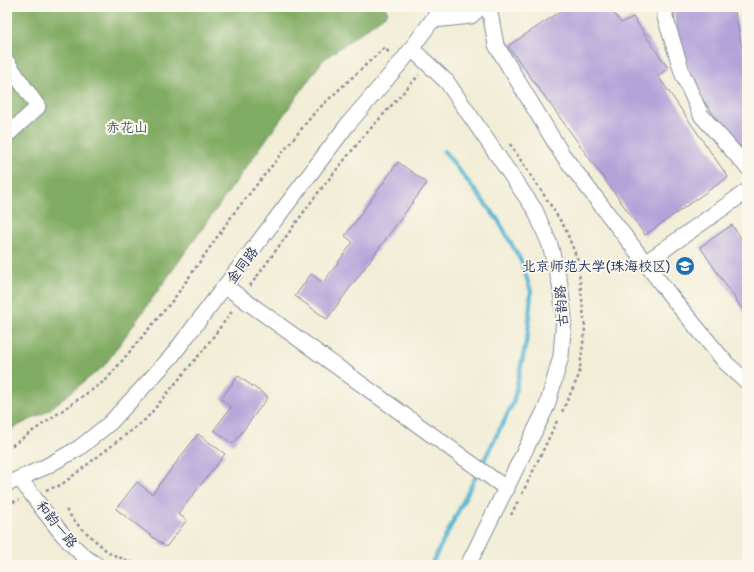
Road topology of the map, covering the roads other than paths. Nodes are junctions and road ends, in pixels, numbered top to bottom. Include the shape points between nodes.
1 (442, 7) edge
2 (481, 7) edge
3 (489, 7) edge
4 (666, 7) edge
5 (433, 20) junction
6 (412, 49) junction
7 (7, 62) edge
8 (7, 135) edge
9 (747, 167) edge
10 (747, 191) edge
11 (645, 263) junction
12 (225, 286) junction
13 (747, 382) edge
14 (14, 482) edge
15 (507, 489) junction
16 (97, 565) edge
17 (468, 565) edge

1 - 5 street, 金同路
2 - 5 street via 472,16
3 - 11 street via 496,45 562,154
4 - 9 street via 665,17 683,75 701,115
5 - 6 street, 金同路
6 - 12 street, 金同路 via 348,124
6 - 15 street, 古韵路 via 447,82 535,210 550,245 560,284 564,317 561,356 547,406
7 - 8 street via 38,106
10 - 11 street
11 - 13 street via 726,363
12 - 14 street, 金同路 via 171,357 110,423 79,448
12 - 15 street
14 - 16 street, 和韵一路 via 89,561
15 - 17 street, 古韵路

